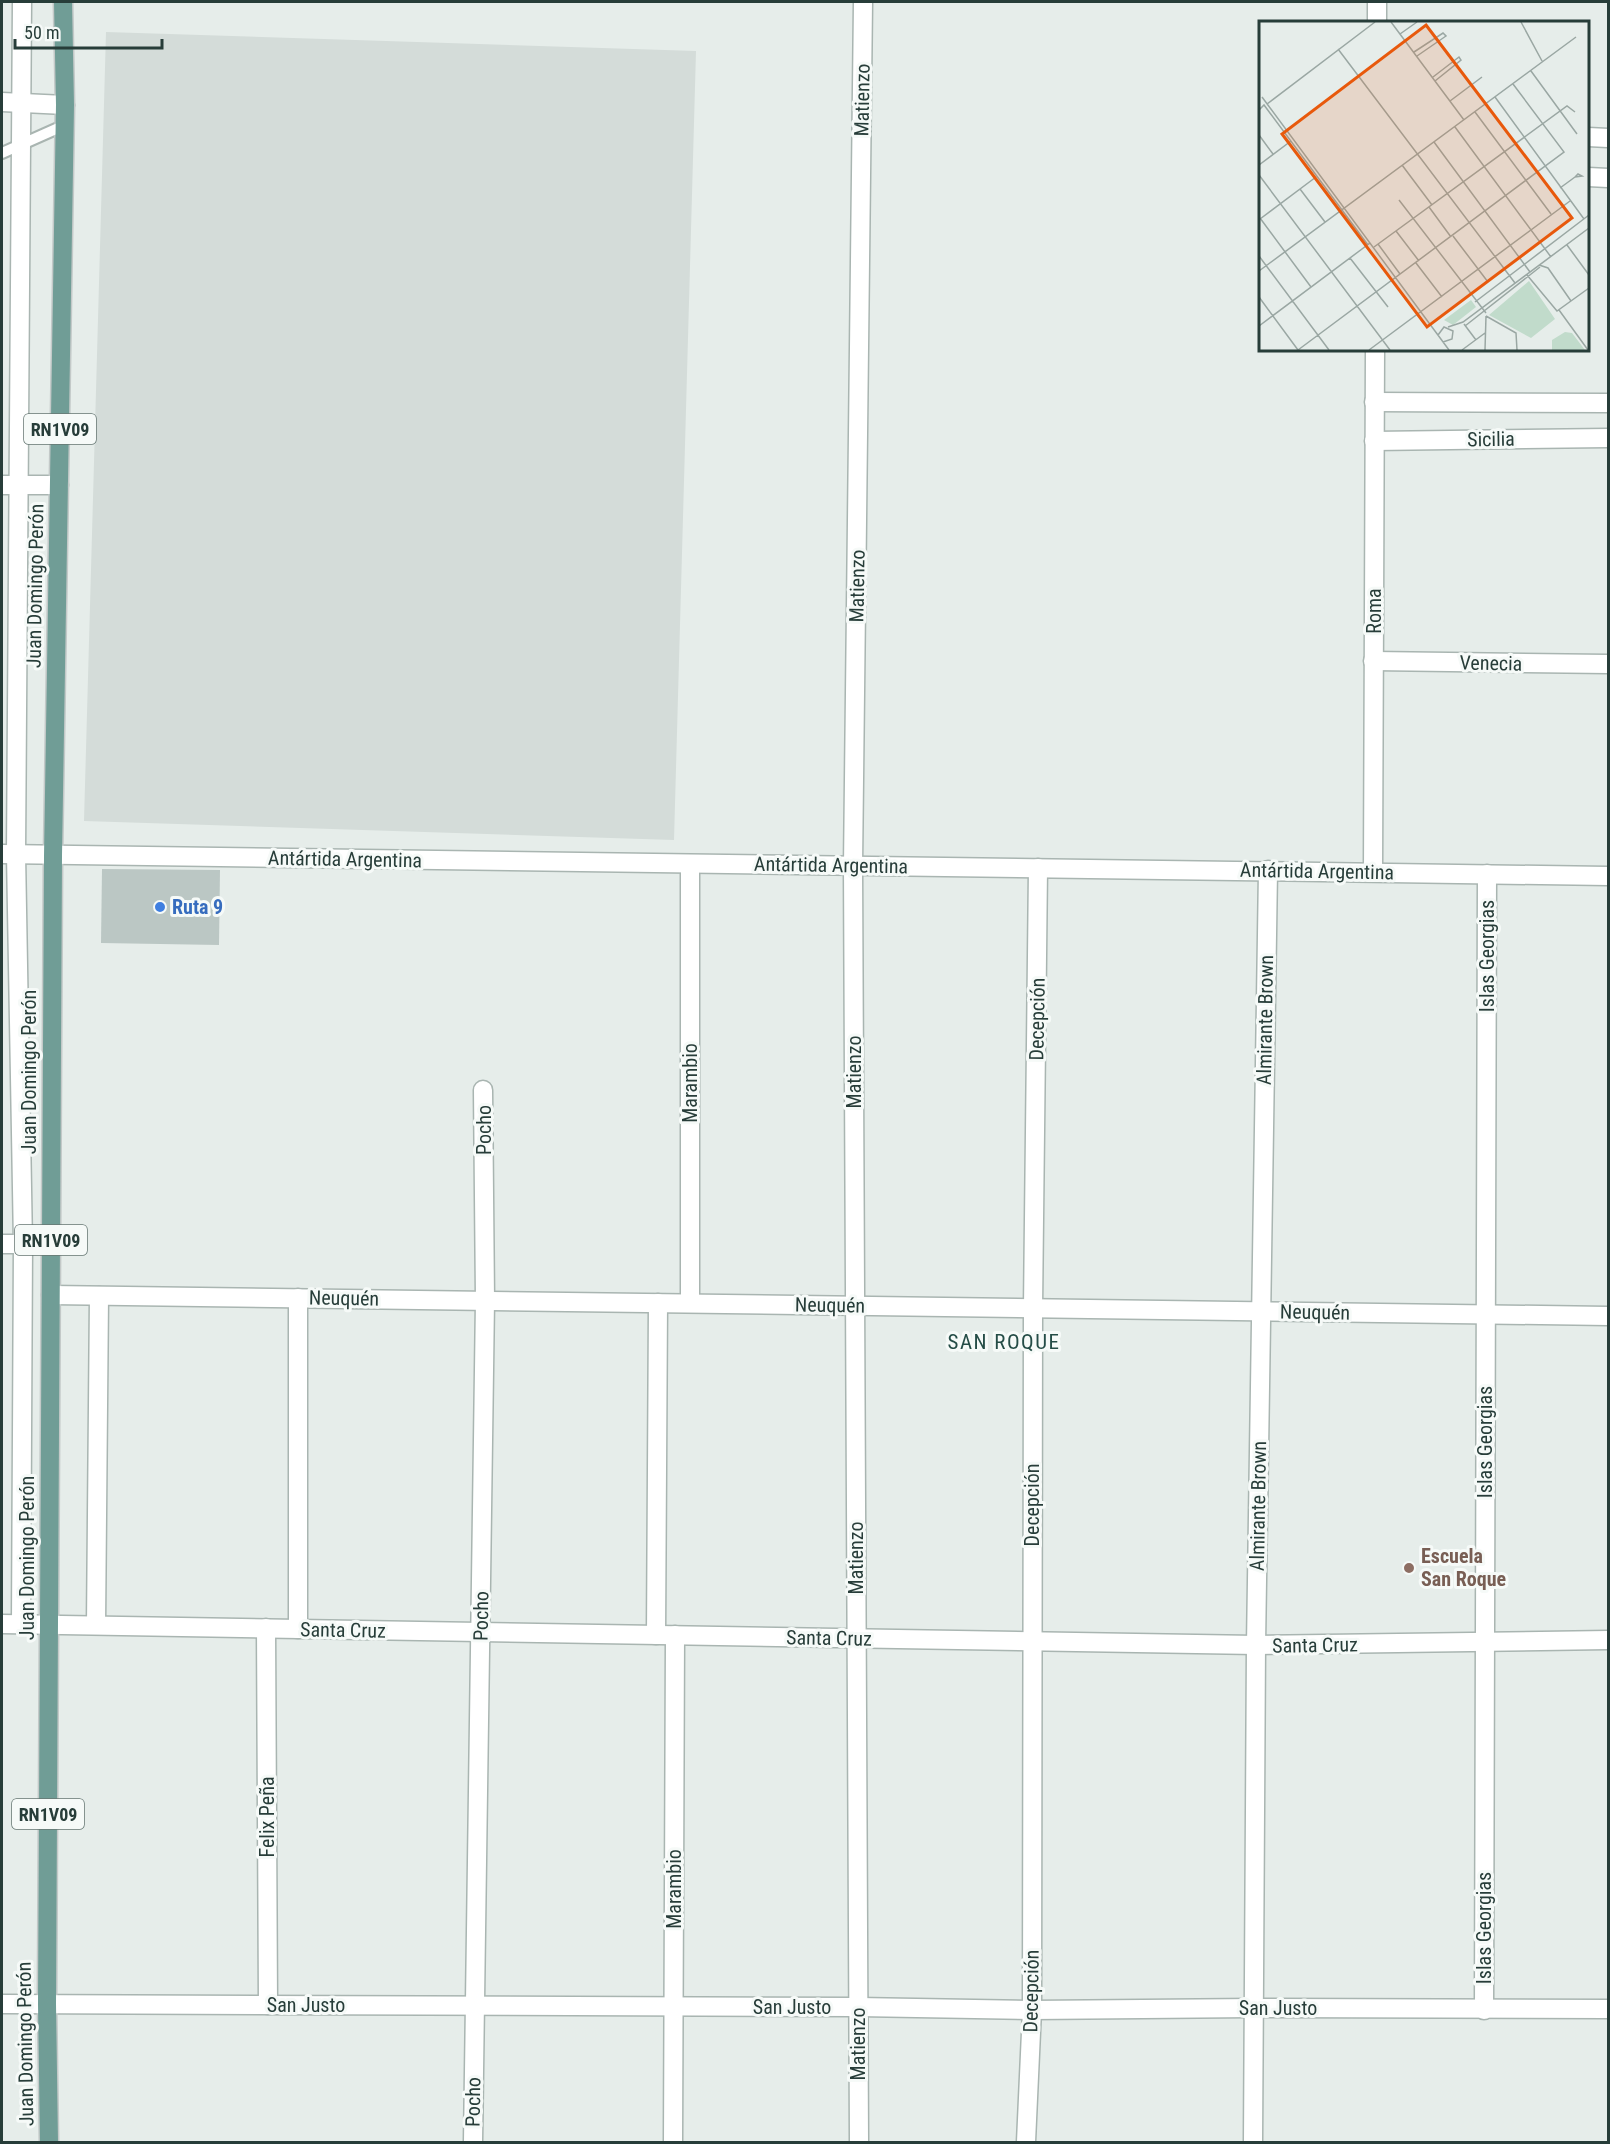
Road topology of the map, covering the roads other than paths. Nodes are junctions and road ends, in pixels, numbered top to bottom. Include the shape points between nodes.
1 (22, 2) edge
2 (63, 2) edge
3 (863, 2) edge
4 (1377, 2) edge
5 (1377, 21) edge
6 (2, 102) edge
7 (20, 103) junction
8 (65, 105) junction
9 (64, 125) junction
10 (1589, 137) edge
11 (1608, 138) edge
12 (20, 144) junction
13 (2, 153) edge
14 (1589, 177) edge
15 (1608, 178) edge
16 (1375, 351) edge
17 (1374, 402) junction
18 (1608, 403) edge
19 (1608, 438) edge
20 (1374, 441) junction
21 (10, 485) edge
22 (59, 485) junction
23 (1373, 661) junction
24 (1608, 664) edge
25 (9, 854) edge
26 (53, 856) junction
27 (690, 864) junction
28 (854, 866) junction
29 (1038, 868) junction
30 (1268, 870) junction
31 (1372, 872) junction
32 (1487, 874) junction
33 (1608, 876) edge
34 (483, 1090) dead end
35 (2, 1244) edge
36 (23, 1244) junction
37 (51, 1244) junction
38 (51, 1294) junction
39 (99, 1296) junction
40 (298, 1298) junction
41 (485, 1300) junction
42 (658, 1303) junction
43 (690, 1303) junction
44 (855, 1305) junction
45 (1033, 1308) junction
46 (1261, 1311) junction
47 (1486, 1314) junction
48 (1608, 1316) edge
49 (2, 1624) edge
50 (21, 1624) junction
51 (49, 1624) junction
52 (96, 1625) junction
53 (266, 1628) junction
54 (298, 1629) junction
55 (480, 1632) junction
56 (656, 1635) junction
57 (675, 1635) junction
58 (857, 1639) junction
59 (1608, 1640) edge
60 (1032, 1642) junction
61 (1485, 1642) junction
62 (1256, 1645) junction
63 (2, 2004) edge
64 (46, 2004) junction
65 (268, 2005) junction
66 (475, 2006) junction
67 (673, 2006) junction
68 (858, 2007) junction
69 (1254, 2008) junction
70 (1608, 2009) edge
71 (1032, 2010) junction
72 (1484, 2010) junction
73 (49, 2142) edge
74 (473, 2142) edge
75 (673, 2142) edge
76 (859, 2142) edge
77 (1026, 2142) edge
78 (1253, 2142) edge

1 - 7 street, Juan Domingo Perón
2 - 8 main road, Juan Domingo Perón / RN1V09
3 - 28 street, Matienzo
4 - 5 street
6 - 7 street
7 - 8 street
7 - 12 street, Juan Domingo Perón
8 - 9 main road, Juan Domingo Perón / RN1V09
9 - 12 lane
9 - 22 main road, Juan Domingo Perón / RN1V09
10 - 11 street
12 - 13 lane
12 - 21 street, Juan Domingo Perón
14 - 15 street
16 - 17 street, Roma
17 - 18 street, Sicilia
17 - 20 street, Roma
19 - 20 street, Sicilia
20 - 23 street, Roma
21 - 22 street
21 - 25 street, Juan Domingo Perón
22 - 26 main road, Juan Domingo Perón / RN1V09
23 - 24 street, Venecia
23 - 31 street, Roma
25 - 26 street, Antártida Argentina
25 - 36 street, Juan Domingo Perón
26 - 27 street, Antártida Argentina
26 - 37 main road, Juan Domingo Perón / RN1V09
27 - 28 street, Antártida Argentina
27 - 43 street, Marambio
28 - 29 street, Antártida Argentina
28 - 44 street, Matienzo
29 - 30 street, Antártida Argentina
29 - 45 street, Decepción
30 - 31 street, Antártida Argentina
30 - 46 street, Almirante Brown
31 - 32 street, Antártida Argentina
32 - 33 street, Antártida Argentina
32 - 47 street, Islas Georgias
34 - 41 street, Pocho
35 - 36 street
36 - 37 street
36 - 50 street, Juan Domingo Perón
37 - 38 main road, Juan Domingo Perón / RN1V09
38 - 39 street, Neuquén
38 - 51 main road, Juan Domingo Perón / RN1V09
39 - 40 street, Neuquén
39 - 52 street
40 - 41 street, Neuquén
40 - 54 street
41 - 42 street, Neuquén
41 - 55 street, Pocho
42 - 43 street, Neuquén
42 - 56 street
43 - 44 street, Neuquén
44 - 45 street, Neuquén
44 - 58 street, Matienzo
45 - 46 street, Neuquén
45 - 60 street, Decepción
46 - 47 street, Neuquén
46 - 62 street, Almirante Brown
47 - 48 street, Neuquén
47 - 61 street, Islas Georgias
49 - 50 street, Santa Cruz
50 - 51 street, Santa Cruz
51 - 52 street, Santa Cruz
51 - 64 main road, Juan Domingo Perón / RN1V09
52 - 53 street, Santa Cruz
53 - 54 street, Santa Cruz
53 - 65 street, Felix Peña
54 - 55 street, Santa Cruz
55 - 56 street, Santa Cruz
55 - 66 street, Pocho
56 - 57 street, Santa Cruz
57 - 58 street, Santa Cruz
57 - 67 street, Marambio
58 - 60 street, Santa Cruz
58 - 68 street, Matienzo
59 - 61 street, Santa Cruz
60 - 62 street, Santa Cruz
60 - 71 street, Decepción
61 - 62 street, Santa Cruz
61 - 72 street, Islas Georgias
62 - 69 street, Almirante Brown
63 - 64 street, San Justo
64 - 65 street, San Justo
64 - 73 main road, Juan Domingo Perón / RN1V09
65 - 66 street, San Justo
66 - 67 street, San Justo
66 - 74 street, Pocho
67 - 68 street, San Justo
67 - 75 street, Marambio
68 - 71 street, San Justo
68 - 76 street, Matienzo
69 - 71 street, San Justo
69 - 72 street, San Justo
69 - 78 street, Almirante Brown
70 - 72 street, San Justo
71 - 77 street, Decepción

